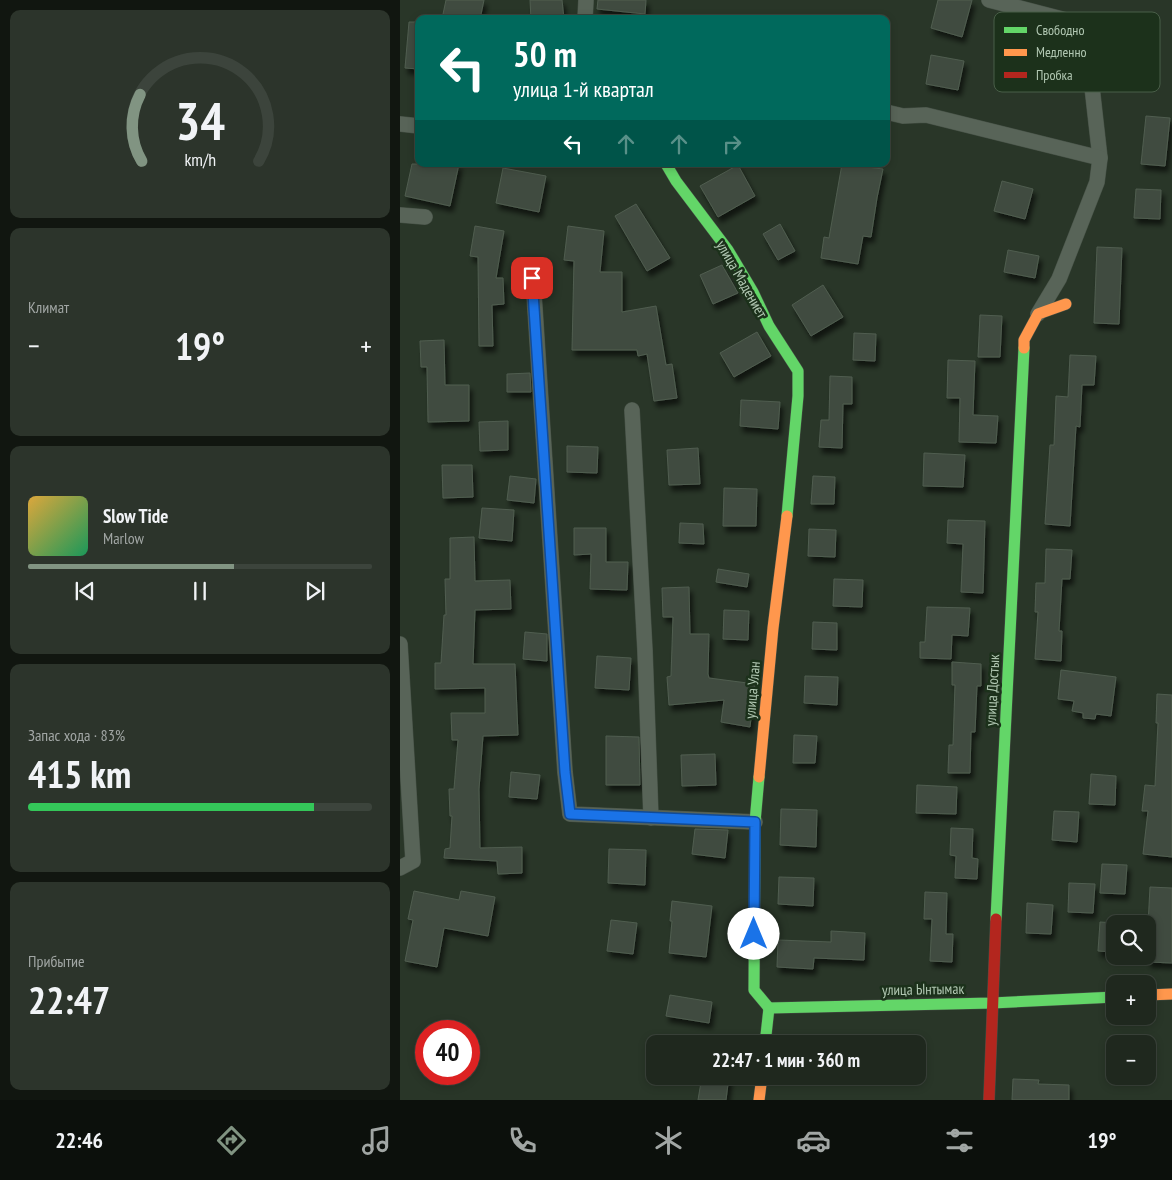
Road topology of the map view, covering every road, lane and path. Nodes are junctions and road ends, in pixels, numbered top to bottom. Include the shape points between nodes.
1 (586, 0) edge
2 (989, 0) edge
3 (1035, 12) edge
4 (585, 15) edge
5 (1093, 92) edge
6 (890, 113) edge
7 (400, 124) edge
8 (415, 126) edge
9 (1100, 158) junction
10 (668, 167) edge
11 (400, 215) edge
12 (425, 217) dead end
13 (532, 278) dead end
14 (1066, 304) dead end
15 (1038, 314) junction
16 (798, 371) joint
17 (632, 410) dead end
18 (400, 644) edge
19 (651, 818) junction
20 (755, 822) junction
21 (406, 865) edge
22 (1172, 994) edge
23 (1156, 995) edge
24 (1106, 997) edge
25 (992, 1003) junction
26 (769, 1008) junction
27 (766, 1035) edge
28 (761, 1085) edge
29 (759, 1100) edge
30 (989, 1100) edge

1 - 4 street
2 - 3 street
5 - 9 street
6 - 9 street via 903,116 926,114
7 - 8 street
9 - 15 street via 1097,182 1059,279
10 - 16 street, улица Мадениет via 728,250 769,326
11 - 12 street
13 - 19 street via 570,814
14 - 15 street
15 - 25 street, улица Достык via 1024,340
16 - 20 street, улица Улан via 786,527
17 - 19 street
18 - 21 street
19 - 20 street
20 - 26 street, улица Улан via 754,990
22 - 23 street
24 - 25 street, улица Ынтымак
25 - 26 street, улица Ынтымак
25 - 30 street, улица Достык
26 - 27 street
28 - 29 street

